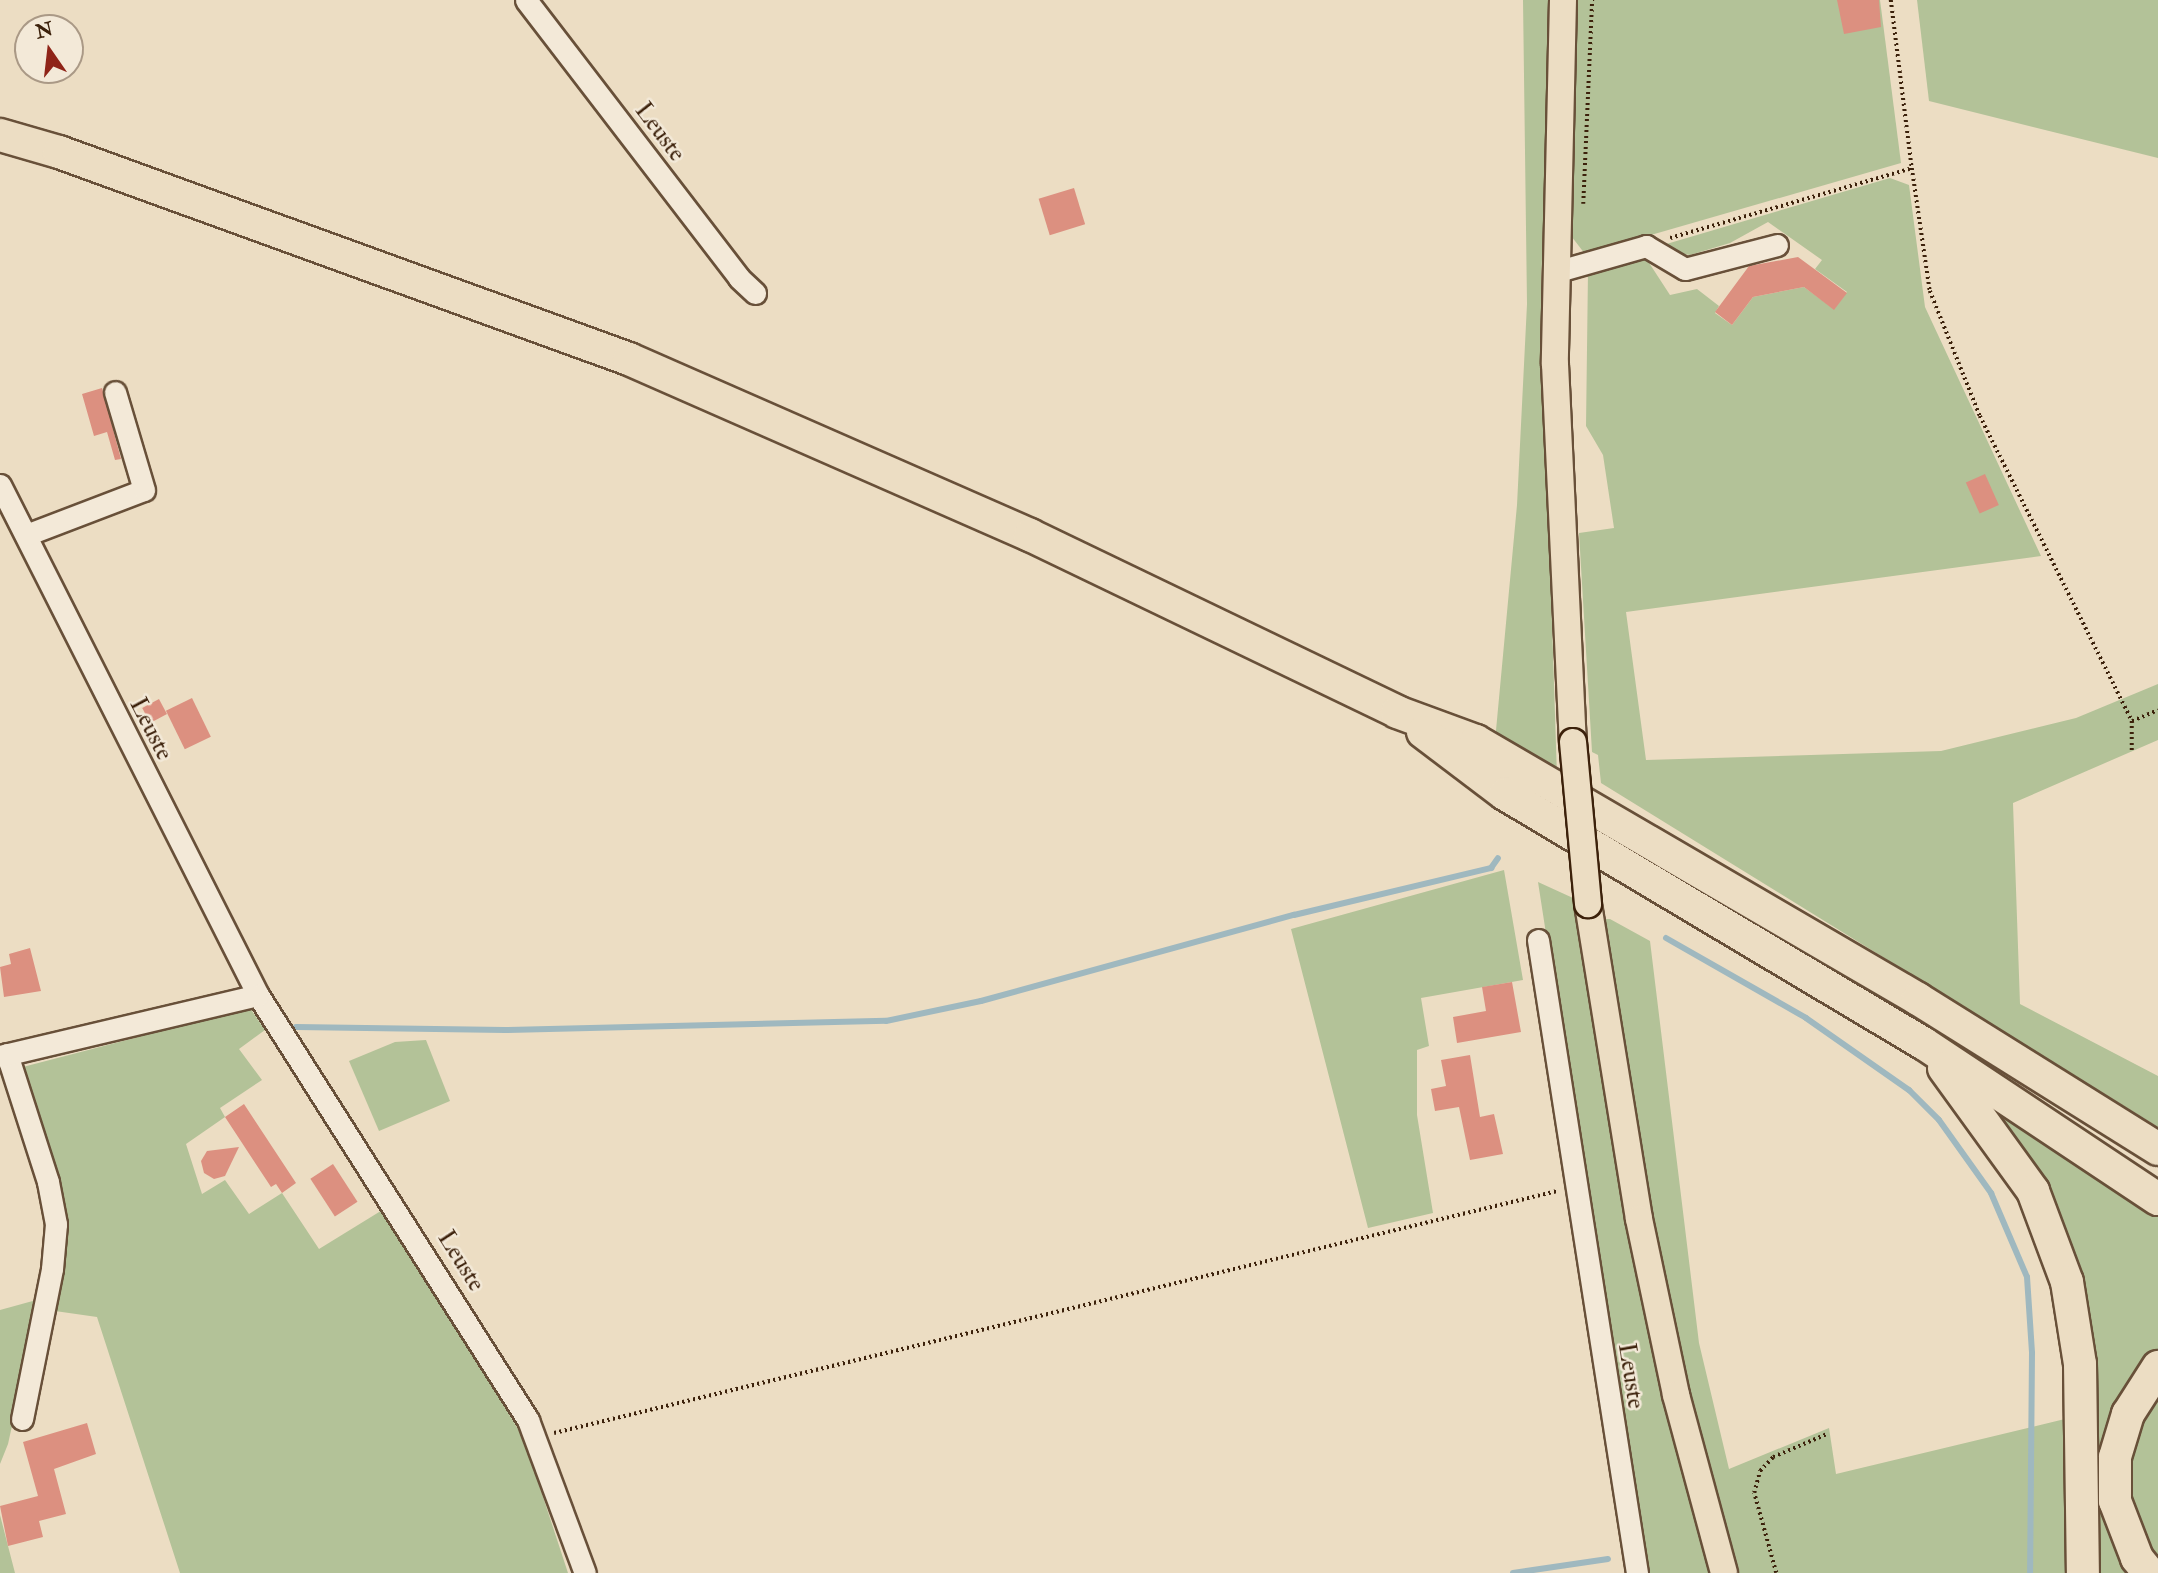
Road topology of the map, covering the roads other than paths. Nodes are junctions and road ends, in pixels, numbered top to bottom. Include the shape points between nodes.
1 (526, 0) edge
2 (1563, 0) edge
3 (0, 135) edge
4 (1777, 245) dead end
5 (1555, 272) junction
6 (755, 293) dead end
7 (115, 392) dead end
8 (0, 485) edge
9 (26, 535) junction
10 (1397, 712) junction
11 (1538, 940) dead end
12 (258, 995) junction
13 (1923, 1042) junction
14 (3, 1055) edge
15 (2158, 1149) edge
16 (2158, 1199) edge
17 (2158, 1367) edge
18 (22, 1419) dead end
19 (585, 1573) edge
20 (1637, 1573) edge
21 (1724, 1573) edge
22 (2083, 1573) edge
23 (2149, 1573) edge

1 - 6 street, Leuste
2 - 5 main road
3 - 10 highway via 59,152 629,359 1030,535
4 - 5 street via 1685,269 1646,246
5 - 21 main road, bridge via 1558,490 1588,904 1639,1219 1676,1395
7 - 9 street via 144,490
8 - 9 street, Leuste
9 - 12 street, Leuste
10 - 13 highway via 1505,794
10 - 15 highway via 1476,741 1516,762 1918,999
11 - 20 street, Leuste via 1573,1187
12 - 14 street
12 - 19 street, Leuste via 422,1248 536,1438
13 - 16 highway
13 - 22 highway via 1967,1095 2033,1191 2067,1282 2080,1364
14 - 18 street via 48,1182 56,1224 52,1269
17 - 23 highway via 2128,1414 2115,1457 2115,1502 2129,1541

